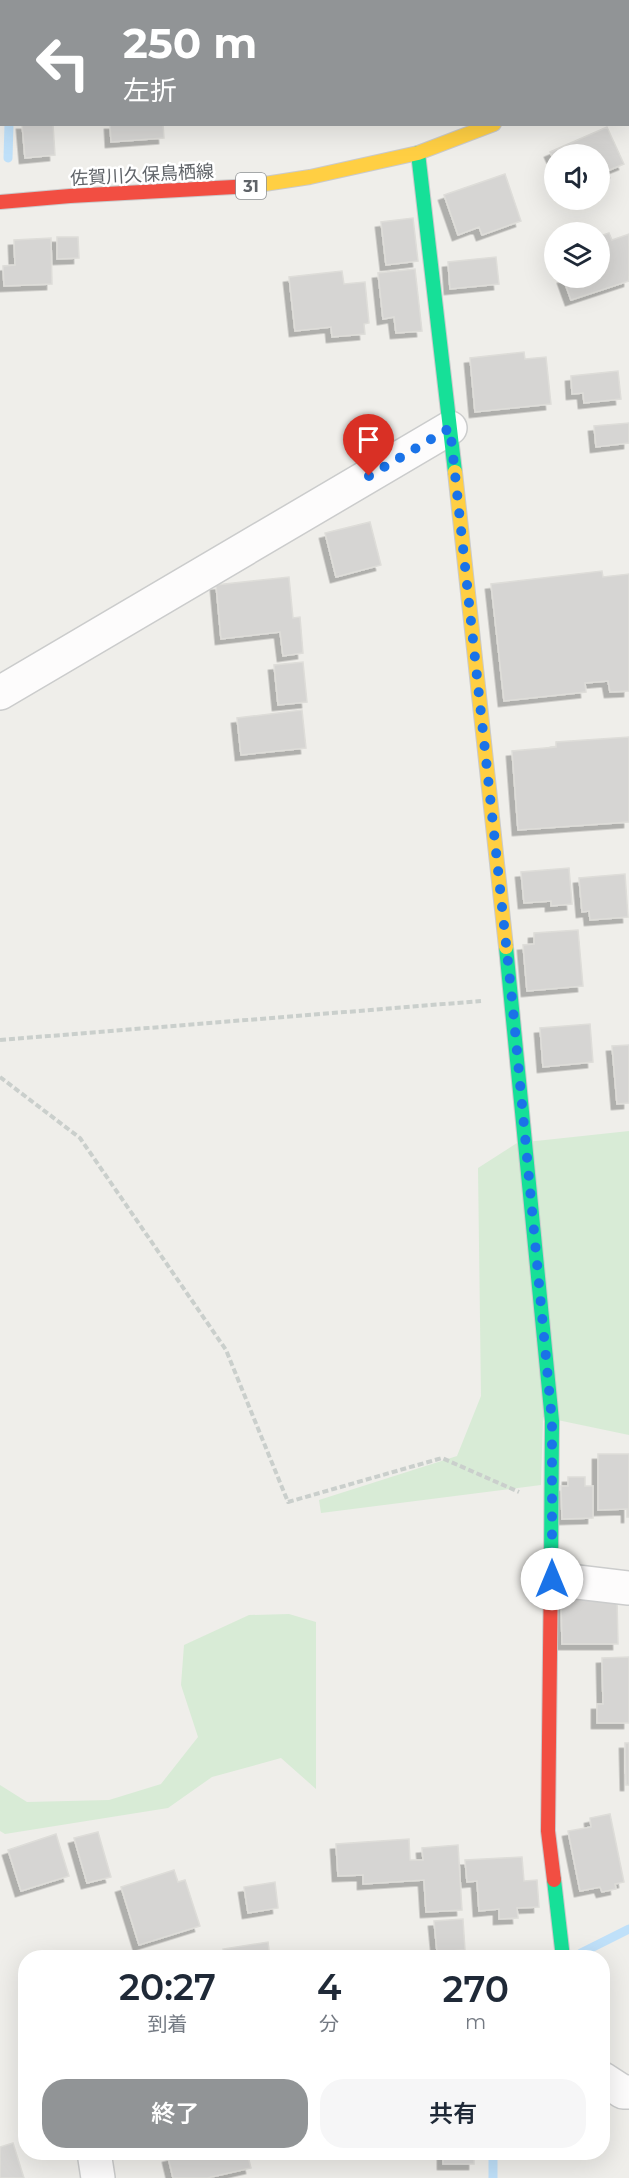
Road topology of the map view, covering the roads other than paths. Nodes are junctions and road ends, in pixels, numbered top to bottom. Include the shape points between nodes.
1 (489, 126) edge
2 (418, 153) junction
3 (0, 202) edge
4 (450, 428) junction
5 (0, 693) edge
6 (552, 1579) junction
7 (629, 1588) edge
8 (562, 1950) edge
9 (610, 2084) edge
10 (629, 2092) edge
11 (95, 2160) edge
12 (98, 2178) edge

1 - 2 street, 佐賀川久保鳥栖線 / 31
2 - 3 street, 佐賀川久保鳥栖線 / 31 via 242,188
2 - 4 street
4 - 5 street
4 - 6 street via 512,999 552,1421
6 - 7 street
6 - 8 street via 548,1831
9 - 10 street
11 - 12 street

